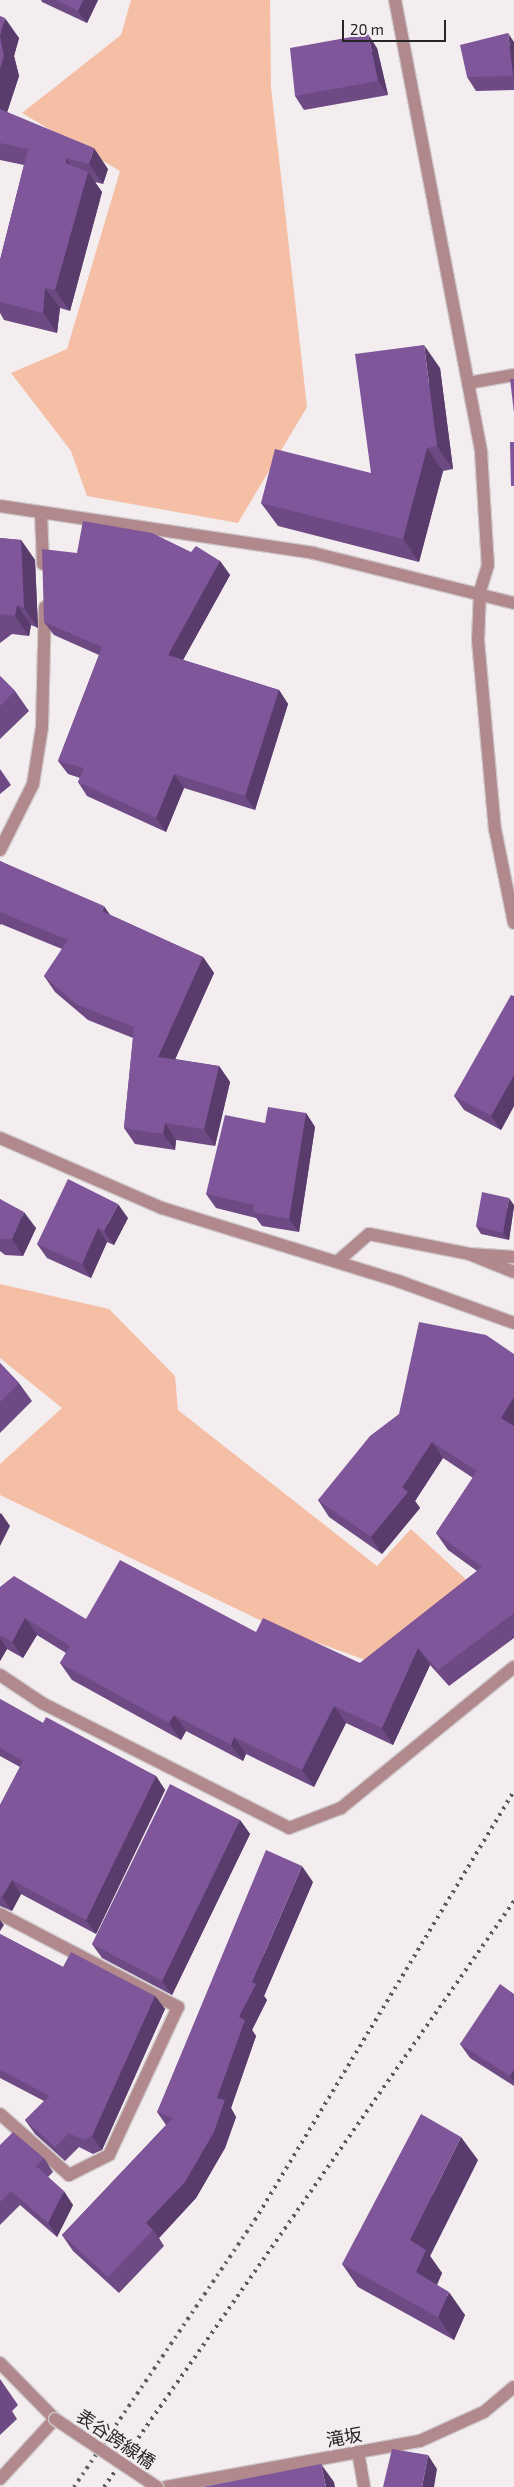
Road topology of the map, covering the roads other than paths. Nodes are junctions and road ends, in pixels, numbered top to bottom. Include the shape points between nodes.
1 (395, 0) edge
2 (514, 375) edge
3 (468, 383) junction
4 (0, 506) edge
5 (41, 512) junction
6 (44, 577) edge
7 (480, 591) junction
8 (44, 596) edge
9 (514, 603) edge
10 (0, 850) edge
11 (514, 923) edge
12 (0, 1138) edge
13 (468, 1254) junction
14 (514, 1257) edge
15 (338, 1261) junction
16 (514, 1272) edge
17 (514, 1323) edge
18 (514, 1667) edge
19 (0, 1675) edge
20 (182, 1774) junction
21 (174, 1792) edge
22 (0, 1914) edge
23 (0, 2114) edge
24 (0, 2363) edge
25 (514, 2387) edge
26 (55, 2419) junction
27 (358, 2452) junction
28 (0, 2479) edge
29 (156, 2487) edge
30 (170, 2487) edge
31 (364, 2487) edge

1 - 3 street
2 - 3 street
3 - 7 street via 481,452 488,565
4 - 5 street
5 - 6 street
5 - 7 street via 313,554
7 - 9 street
7 - 11 street via 478,640 495,829
8 - 10 street via 42,727 33,784
12 - 15 street via 162,1208
13 - 14 street
13 - 15 street via 369,1234
13 - 16 street
15 - 17 street
18 - 20 street via 341,1808 289,1828
19 - 20 street via 42,1703
20 - 21 street
22 - 23 street via 93,1957 178,2007 109,2155 69,2175
24 - 26 street, 表谷跨線橋
25 - 27 street, 滝坂 via 484,2412 420,2441
26 - 28 street
26 - 29 street, 表谷跨線橋, bridge
27 - 30 street, 滝坂
27 - 31 street

